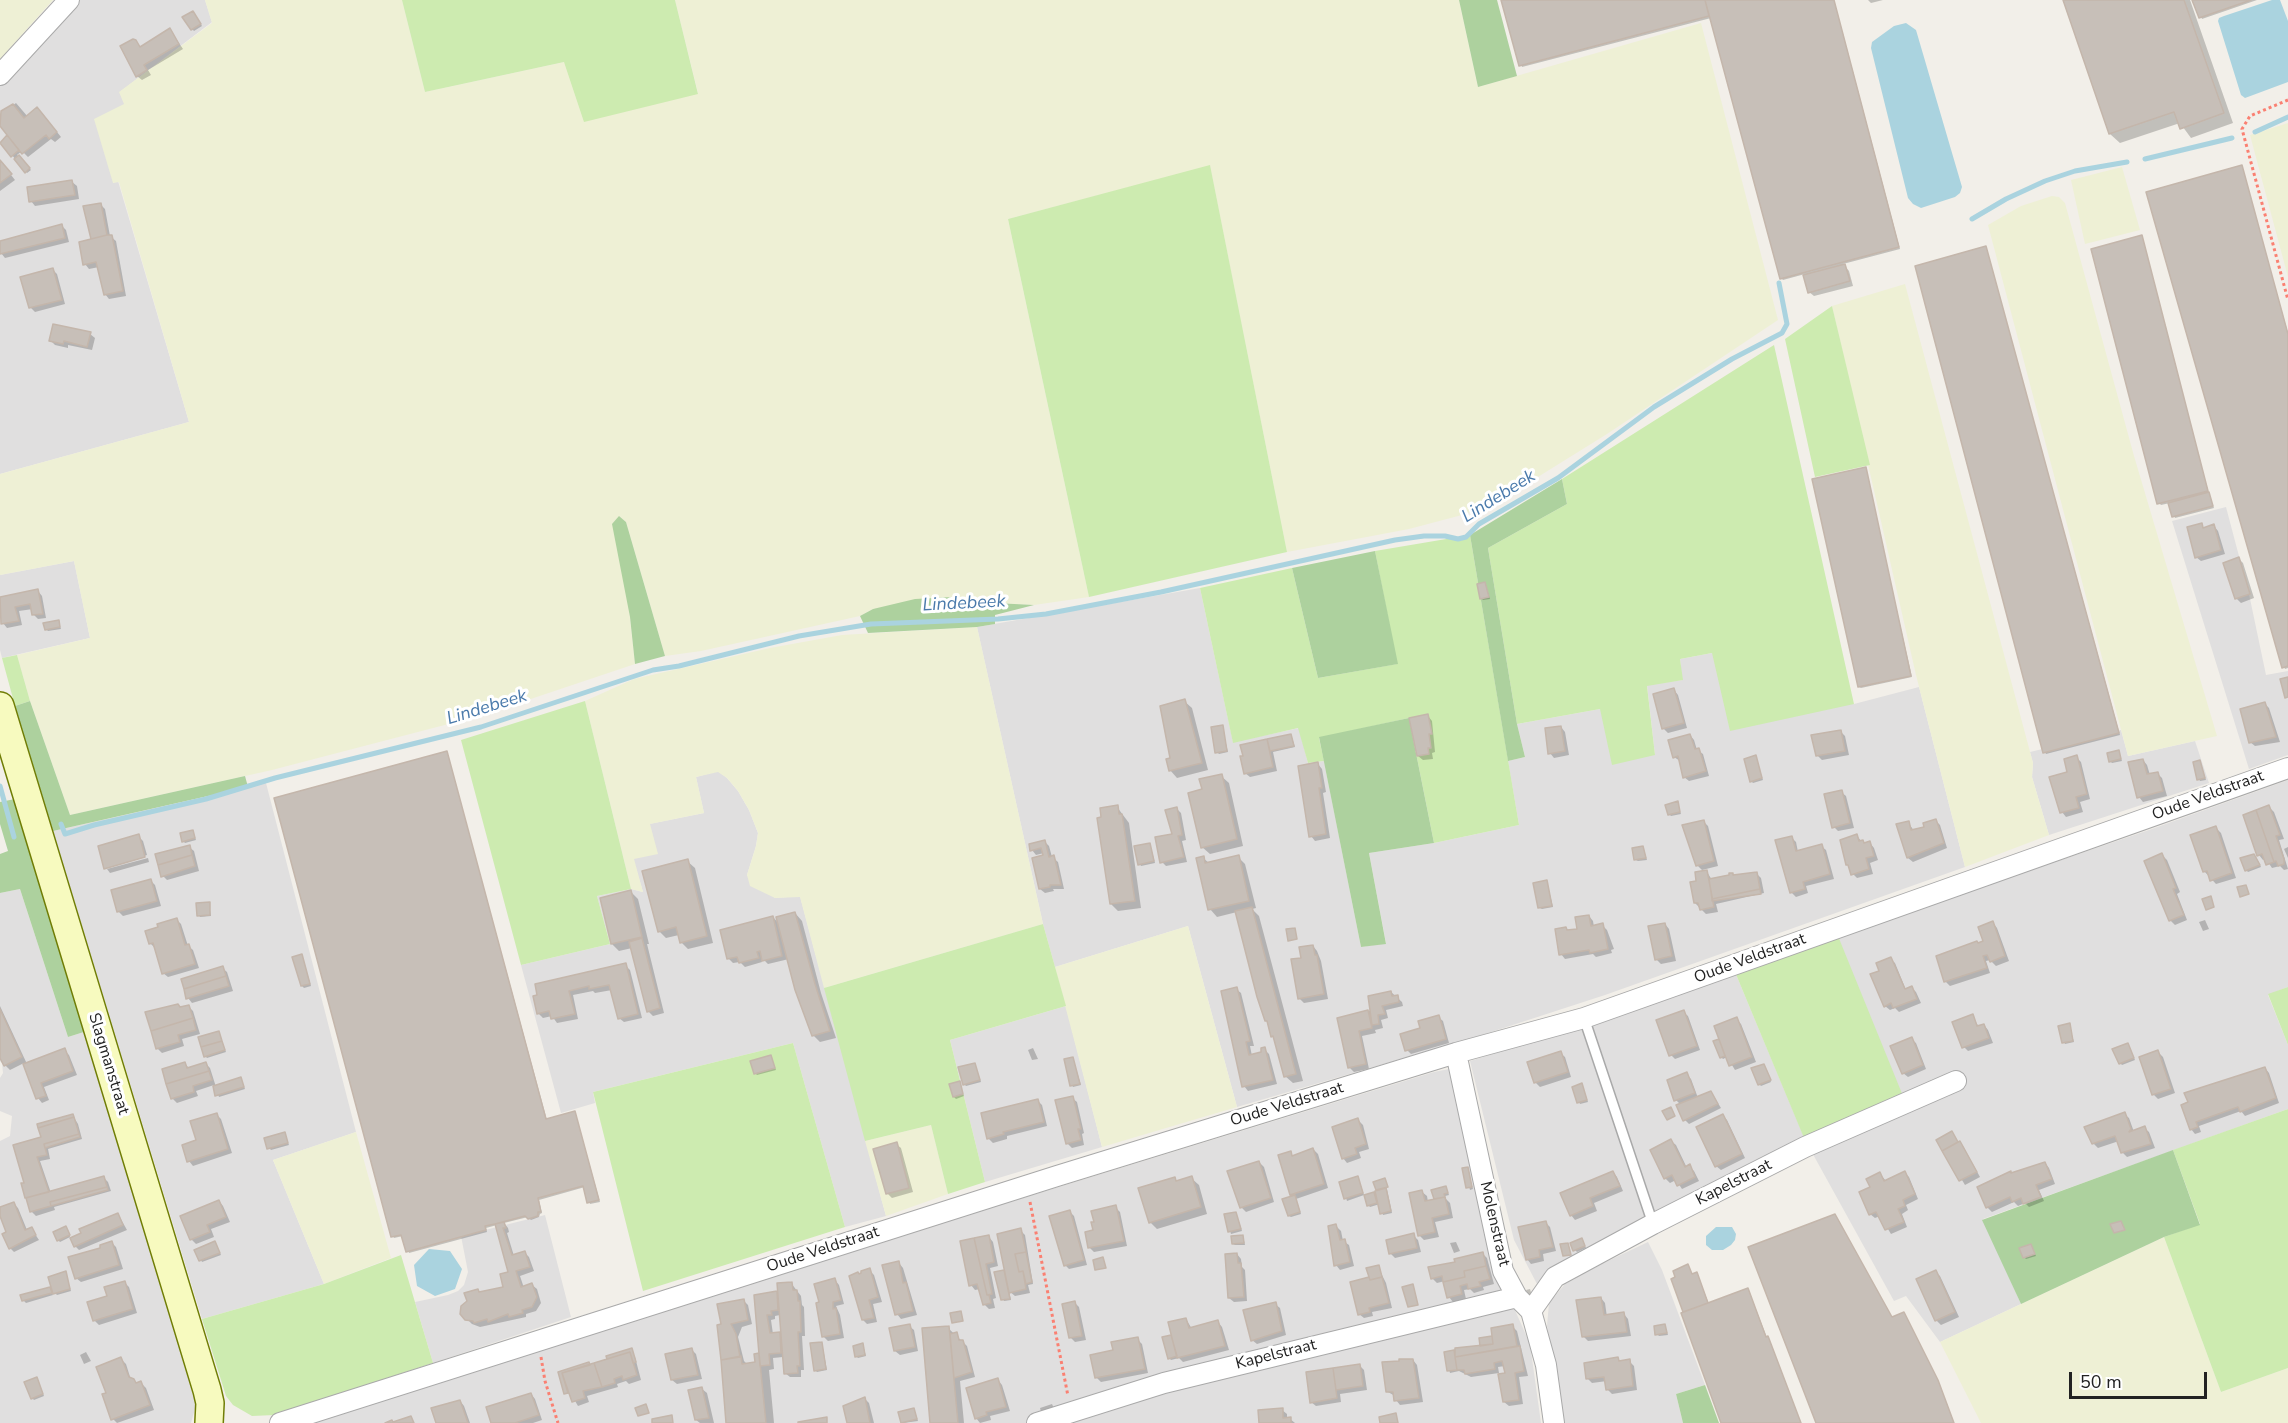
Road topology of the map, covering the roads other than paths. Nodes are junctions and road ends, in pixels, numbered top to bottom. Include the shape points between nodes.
1 (69, 0) edge
2 (0, 75) edge
3 (0, 706) edge
4 (2288, 768) edge
5 (1584, 1018) junction
6 (1456, 1053) junction
7 (1956, 1081) dead end
8 (1653, 1224) junction
9 (1518, 1296) junction
10 (1531, 1311) junction
11 (209, 1423) edge
12 (279, 1423) edge
13 (1037, 1423) edge
14 (1554, 1423) edge

1 - 2 street
3 - 11 main road, Slagmanstraat via 207,1390
4 - 5 street, Oude Veldstraat
5 - 6 street, Oude Veldstraat
5 - 8 lane
6 - 9 street, Molenstraat via 1503,1271
6 - 12 street, Oude Veldstraat
7 - 8 street, Kapelstraat via 1805,1147
8 - 10 street, Kapelstraat via 1555,1276
9 - 10 street, Molenstraat
9 - 13 street, Kapelstraat via 1164,1383
10 - 14 street, Molenstraat via 1546,1365

